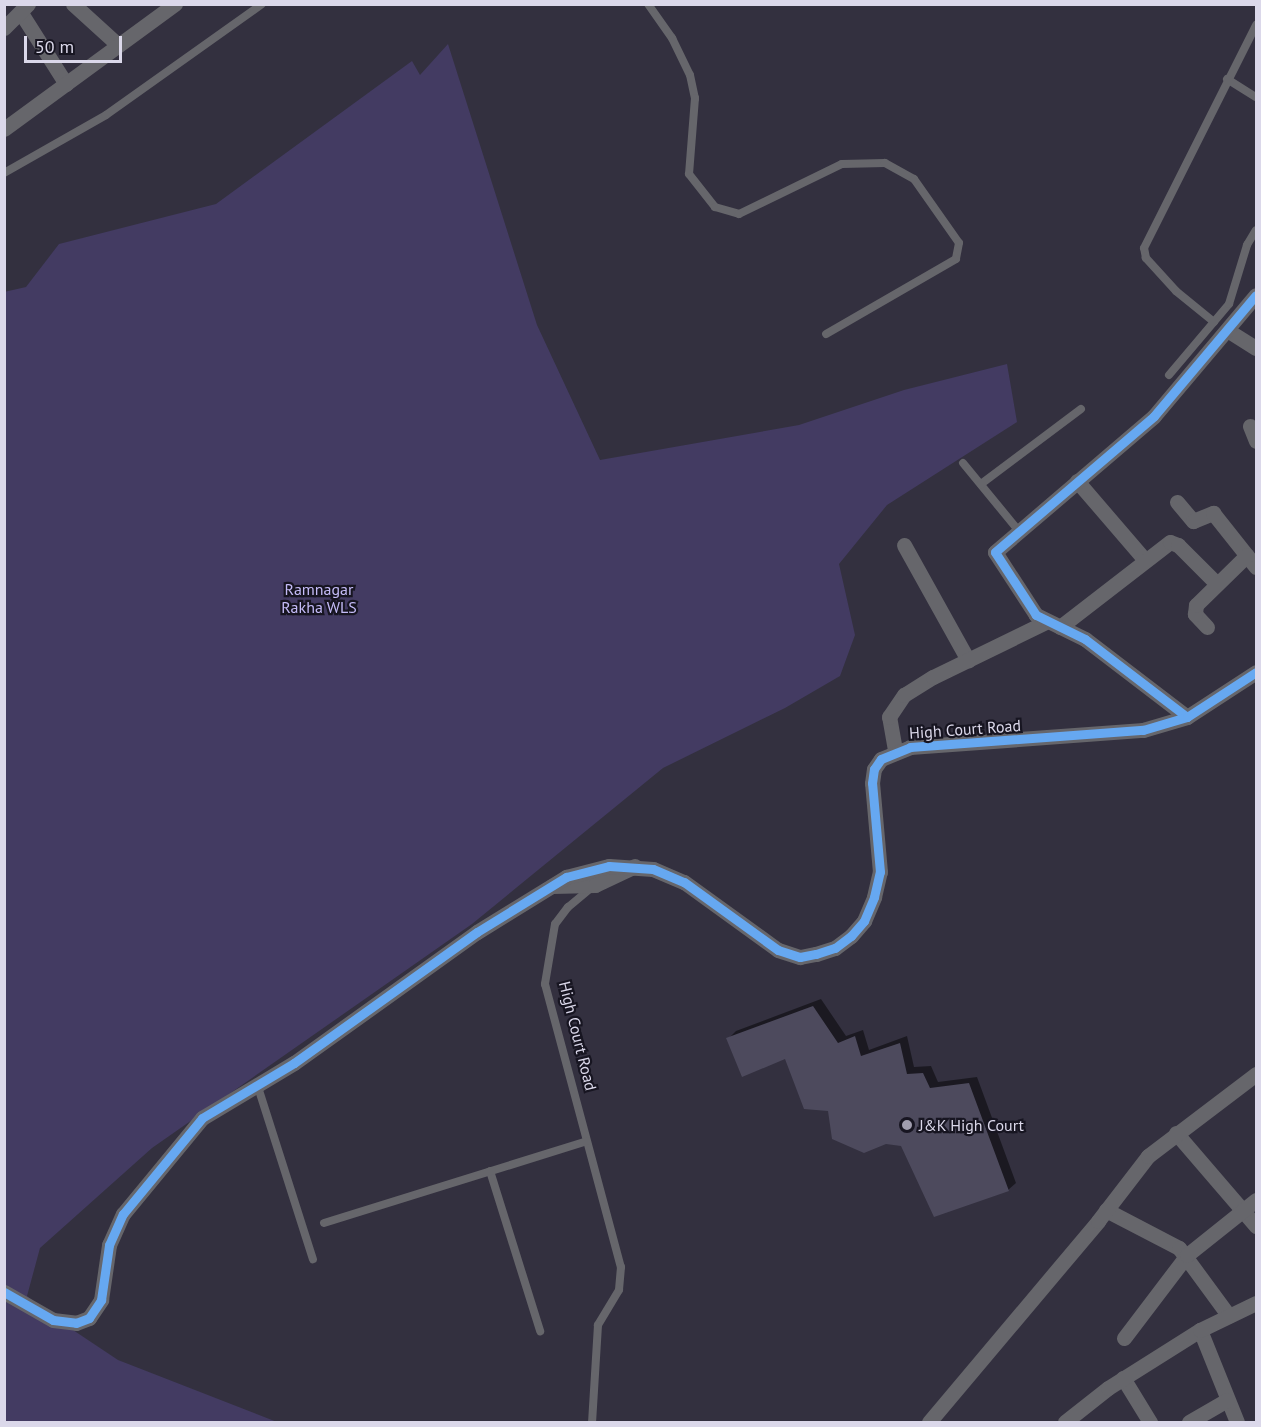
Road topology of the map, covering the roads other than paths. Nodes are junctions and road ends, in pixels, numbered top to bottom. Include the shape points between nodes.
1 (73, 4) edge
2 (262, 4) edge
3 (648, 4) edge
4 (164, 7) edge
5 (24, 9) edge
6 (1257, 25) edge
7 (4, 28) edge
8 (118, 45) junction
9 (1227, 79) junction
10 (66, 84) junction
11 (1257, 97) edge
12 (4, 129) edge
13 (4, 173) edge
14 (1257, 230) edge
15 (1257, 295) edge
16 (1221, 326) junction
17 (826, 334) dead end
18 (1257, 348) edge
19 (1169, 375) dead end
20 (1081, 409) dead end
21 (1250, 426) dead end
22 (1257, 441) edge
23 (963, 463) dead end
24 (1077, 482) junction
25 (981, 484) junction
26 (1177, 502) dead end
27 (1018, 530) junction
28 (904, 545) dead end
29 (1145, 560) junction
30 (1252, 561) edge
31 (1217, 584) junction
32 (1053, 625) junction
33 (1207, 627) dead end
34 (968, 660) junction
35 (1257, 672) edge
36 (1187, 717) junction
37 (895, 750) junction
38 (635, 866) junction
39 (595, 885) junction
40 (551, 886) junction
41 (1257, 1074) edge
42 (257, 1084) junction
43 (1171, 1137) junction
44 (587, 1141) junction
45 (490, 1172) junction
46 (1257, 1200) edge
47 (1106, 1210) junction
48 (1243, 1210) junction
49 (324, 1223) dead end
50 (1257, 1226) edge
51 (1187, 1255) junction
52 (314, 1259) dead end
53 (4, 1292) edge
54 (1257, 1303) edge
55 (1228, 1316) junction
56 (1200, 1330) junction
57 (540, 1331) dead end
58 (1124, 1338) dead end
59 (1123, 1378) junction
60 (1227, 1400) junction
61 (592, 1422) edge
62 (929, 1422) edge
63 (1065, 1422) edge
64 (1150, 1422) edge
65 (1189, 1422) edge
66 (1236, 1422) edge

1 - 8 street
2 - 13 lane via 106,115
3 - 17 lane via 672,38 690,75 695,98 689,174 715,207 739,214 842,164 885,163 914,179 958,243 956,259
4 - 8 street
5 - 7 street
5 - 10 street
6 - 9 lane
8 - 10 street
9 - 11 lane
9 - 16 lane via 1143,252 1176,291
10 - 12 street
14 - 16 lane via 1247,246
15 - 16 street
16 - 18 street
16 - 19 lane
16 - 24 street via 1154,416
20 - 25 lane
21 - 22 street
23 - 25 lane
24 - 27 street
24 - 29 street
25 - 27 lane
26 - 30 street via 1193,521 1213,513
27 - 32 street via 998,546 996,557 1036,615
28 - 34 street
29 - 31 street via 1165,544 1174,543
29 - 32 street
30 - 31 street
31 - 33 street via 1195,609
32 - 34 street
32 - 36 street via 1085,639
34 - 37 street via 919,685 895,704 889,724
35 - 36 street, High Court Road
36 - 37 street, High Court Road via 1111,734
37 - 38 street, High Court Road via 874,769 879,872 874,897 864,921 835,948 800,957 778,950 684,882
38 - 39 street
38 - 40 street via 580,871
39 - 40 street
39 - 44 lane, High Court Road via 568,907 555,924 545,984
40 - 42 street via 477,932 353,1023
41 - 43 street
42 - 52 lane
42 - 53 street via 202,1118 123,1214 109,1245 101,1300 89,1318 76,1323 53,1320
43 - 47 street via 1137,1168
43 - 48 street
44 - 45 lane
44 - 61 lane, High Court Road via 621,1278 619,1290 598,1325
45 - 49 lane
45 - 57 lane
46 - 48 street
47 - 51 street via 1168,1240
47 - 62 street
48 - 50 street
48 - 51 street
51 - 55 street
51 - 58 street
54 - 55 street
55 - 56 street
56 - 59 street
56 - 60 street
59 - 63 street
59 - 64 street
60 - 65 street
60 - 66 street

